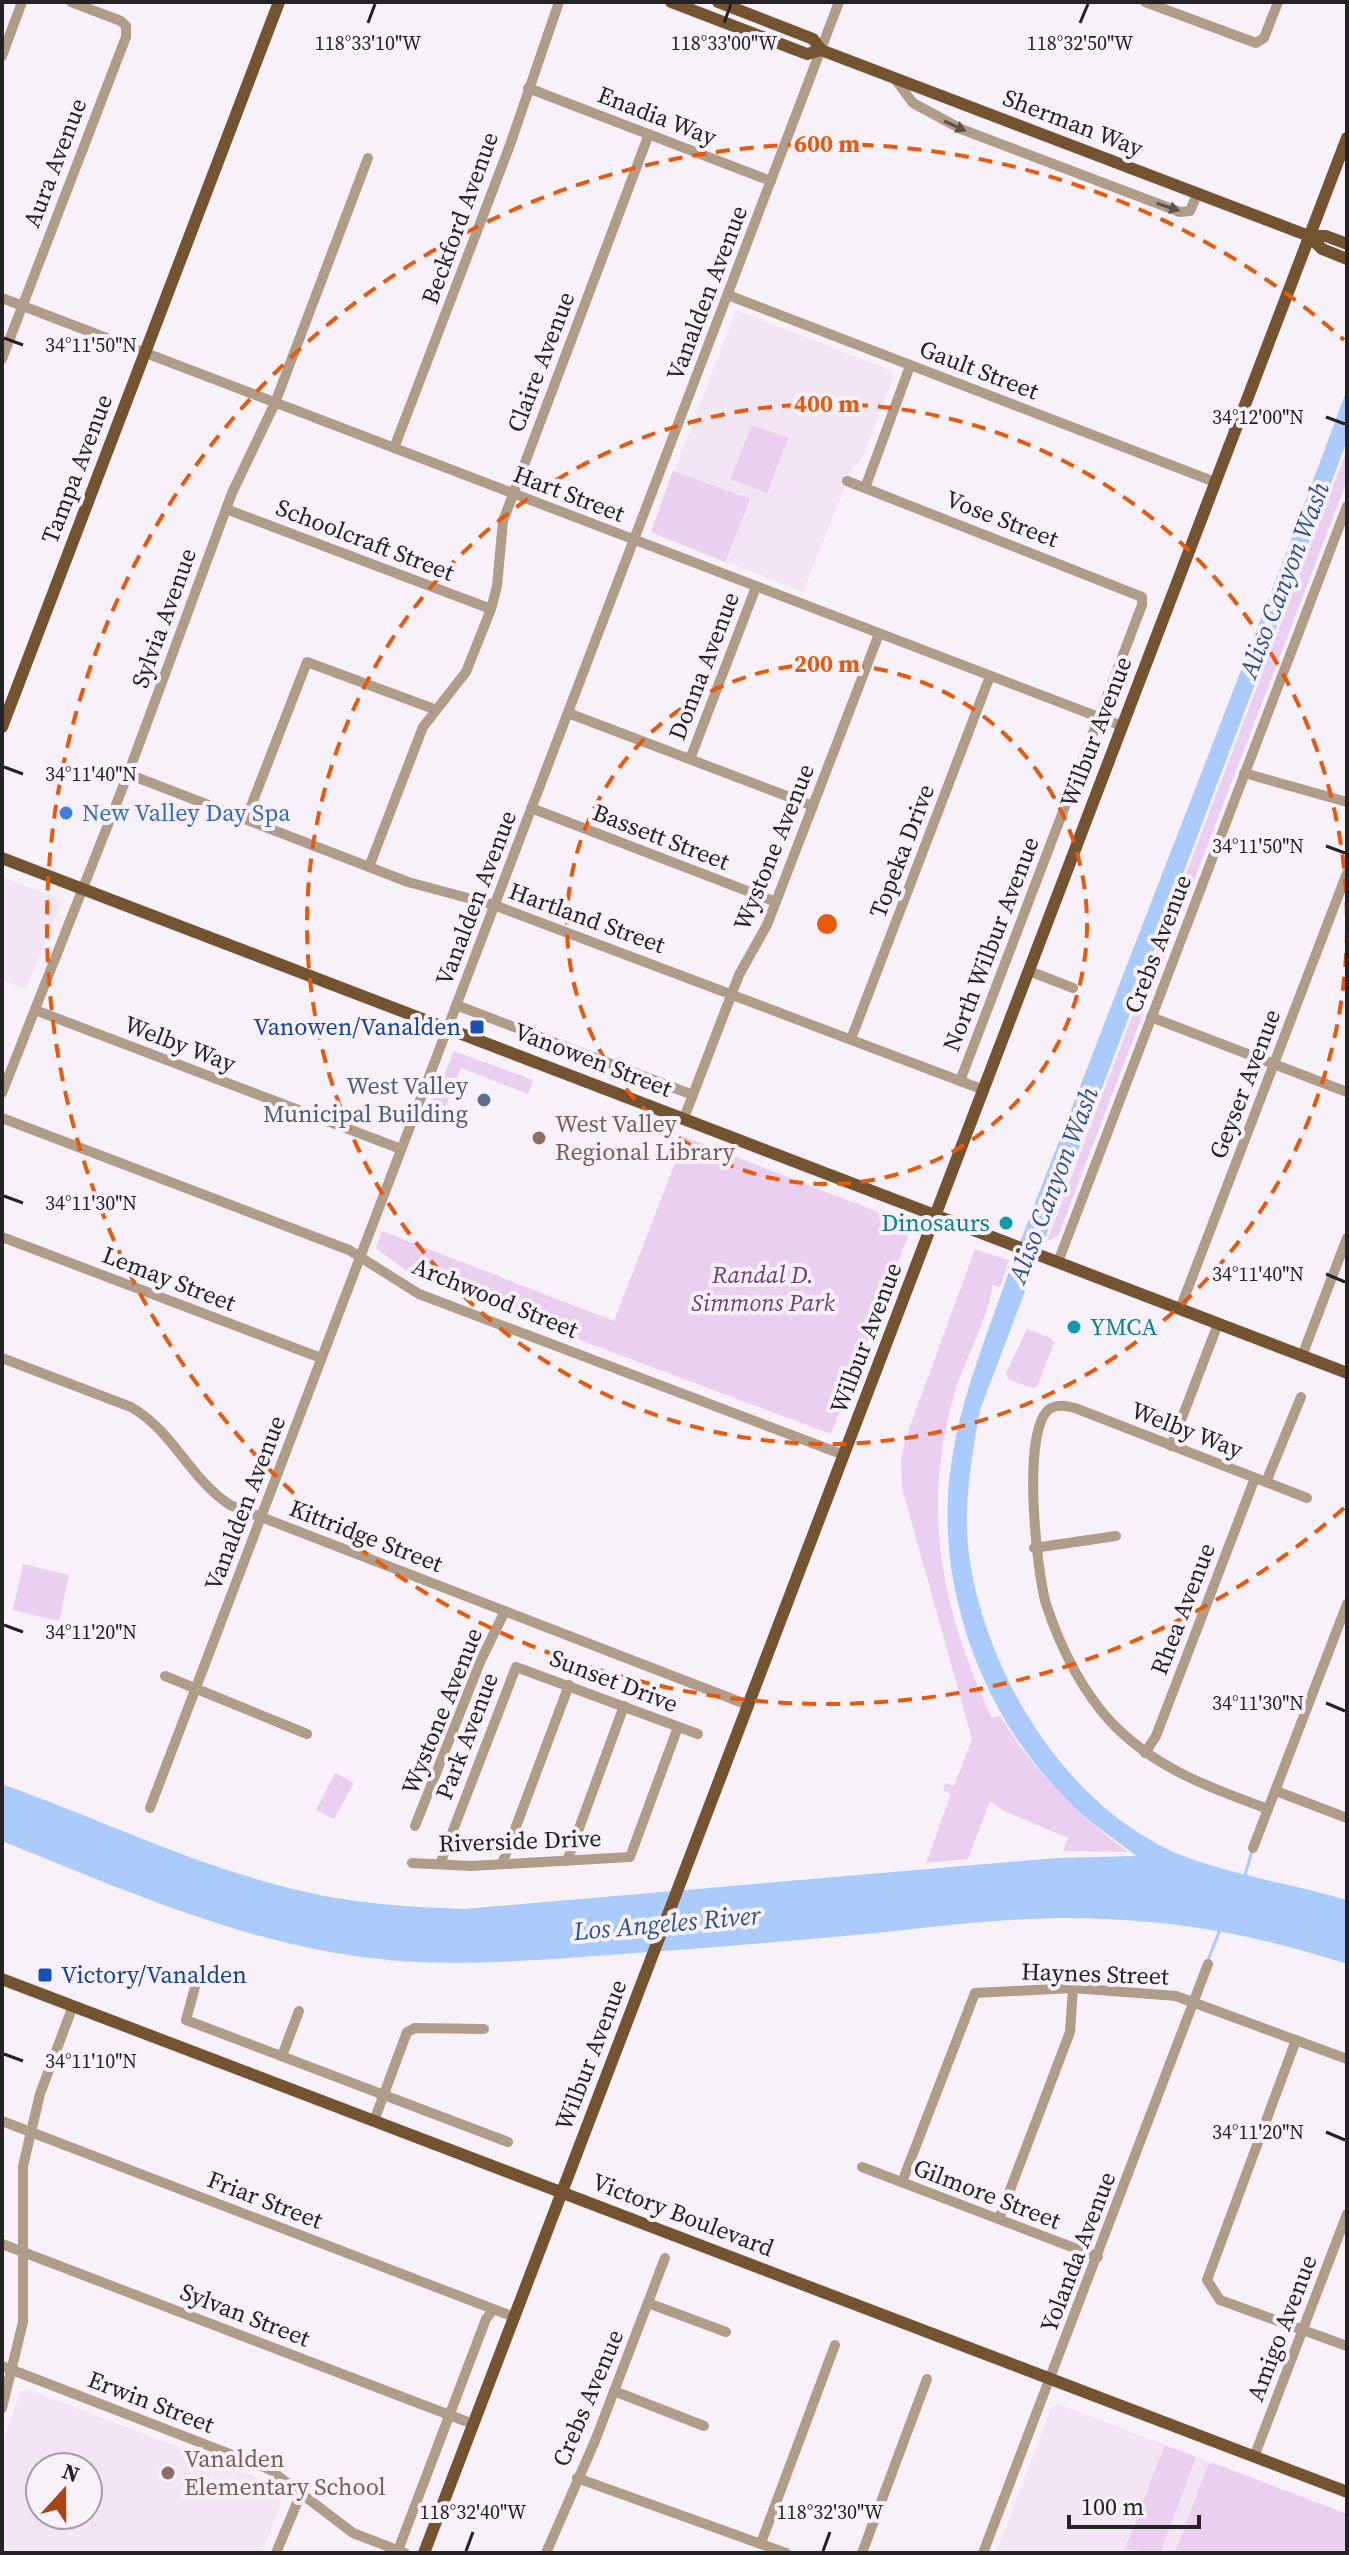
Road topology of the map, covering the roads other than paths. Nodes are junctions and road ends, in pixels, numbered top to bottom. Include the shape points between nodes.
1 (22, 2) edge
2 (71, 2) edge
3 (279, 2) edge
4 (559, 2) edge
5 (671, 2) edge
6 (718, 2) edge
7 (839, 2) edge
8 (1145, 2) edge
9 (1278, 2) edge
10 (821, 50) junction
11 (2, 56) edge
12 (895, 79) junction
13 (528, 88) junction
14 (649, 134) junction
15 (1347, 138) edge
16 (368, 158) dead end
17 (771, 181) junction
18 (1197, 194) junction
19 (1309, 236) junction
20 (1347, 244) edge
21 (1347, 259) edge
22 (728, 295) junction
23 (2, 298) edge
24 (22, 306) junction
25 (144, 353) junction
26 (2, 359) edge
27 (910, 366) junction
28 (275, 403) junction
29 (394, 448) junction
30 (847, 481) dead end
31 (1215, 482) junction
32 (865, 488) junction
33 (513, 494) junction
34 (1347, 506) edge
35 (226, 509) junction
36 (1343, 530) edge
37 (634, 540) junction
38 (756, 587) junction
39 (1142, 597) joint
40 (491, 609) junction
41 (879, 634) junction
42 (990, 676) junction
43 (434, 709) junction
44 (568, 713) junction
45 (1099, 717) junction
46 (1122, 726) junction
47 (2, 727) edge
48 (690, 759) junction
49 (1244, 773) junction
50 (128, 774) junction
51 (1347, 802) edge
52 (813, 806) junction
53 (531, 808) junction
54 (246, 819) junction
55 (2, 858) edge
56 (369, 867) junction
57 (1347, 873) edge
58 (80, 888) junction
59 (776, 902) junction
60 (494, 905) junction
61 (1029, 971) junction
62 (1073, 988) dead end
63 (732, 993) junction
64 (456, 1005) junction
65 (35, 1010) junction
66 (1151, 1017) junction
67 (447, 1029) junction
68 (851, 1039) junction
69 (1274, 1064) junction
70 (960, 1081) junction
71 (984, 1090) junction
72 (1347, 1092) edge
73 (2, 1093) edge
74 (693, 1095) junction
75 (2, 1118) edge
76 (684, 1118) junction
77 (401, 1149) junction
78 (937, 1216) junction
79 (2, 1237) edge
80 (1347, 1238) edge
81 (360, 1255) junction
82 (1058, 1262) junction
83 (1180, 1309) junction
84 (1218, 1324) junction
85 (1302, 1356) junction
86 (2, 1358) edge
87 (321, 1358) junction
88 (1347, 1373) edge
89 (1301, 1397) dead end
90 (1171, 1446) junction
91 (844, 1455) junction
92 (1261, 1480) junction
93 (1307, 1498) dead end
94 (261, 1517) junction
95 (1116, 1536) dead end
96 (1034, 1548) junction
97 (1347, 1604) edge
98 (505, 1611) junction
99 (516, 1667) joint
100 (165, 1676) dead end
101 (569, 1685) junction
102 (195, 1687) junction
103 (748, 1705) junction
104 (624, 1706) junction
105 (678, 1727) junction
106 (307, 1734) dead end
107 (698, 1734) dead end
108 (1145, 1753) junction
109 (1276, 1791) junction
110 (150, 1808) dead end
111 (1268, 1809) junction
112 (1347, 1818) edge
113 (415, 1826) dead end
114 (1253, 1848) dead end
115 (567, 1861) junction
116 (412, 1863) dead end
117 (440, 1864) junction
118 (502, 1864) junction
119 (1208, 1964) dead end
120 (2, 1979) edge
121 (195, 1987) dead end
122 (1073, 1988) junction
123 (1195, 2001) junction
124 (73, 2006) junction
125 (299, 2011) dead end
126 (484, 2029) dead end
127 (1296, 2040) junction
128 (282, 2056) junction
129 (1347, 2059) edge
130 (383, 2095) junction
131 (2, 2121) edge
132 (374, 2121) junction
133 (30, 2131) junction
134 (508, 2142) dead end
135 (862, 2167) dead end
136 (902, 2182) junction
137 (562, 2192) junction
138 (1347, 2214) edge
139 (999, 2219) junction
140 (2, 2244) edge
141 (22, 2252) junction
142 (1098, 2257) junction
143 (665, 2258) dead end
144 (648, 2303) junction
145 (493, 2310) junction
146 (514, 2317) junction
147 (1303, 2329) junction
148 (726, 2332) dead end
149 (835, 2345) dead end
150 (1347, 2346) edge
151 (2, 2366) edge
152 (13, 2370) junction
153 (927, 2379) dead end
154 (1050, 2379) junction
155 (614, 2391) junction
156 (2, 2408) edge
157 (450, 2415) junction
158 (473, 2424) junction
159 (704, 2426) dead end
160 (1254, 2457) junction
161 (577, 2478) junction
162 (302, 2491) junction
163 (1347, 2492) edge
164 (761, 2543) junction
165 (400, 2552) edge
166 (276, 2553) edge
167 (424, 2553) edge
168 (546, 2553) edge
169 (786, 2553) edge
170 (862, 2553) edge
171 (983, 2553) edge

1 - 11 street
2 - 24 street, Aura Avenue via 126,26 126,37
3 - 25 main road, Tampa Avenue
4 - 13 street, Beckford Avenue
5 - 10 main road, Sherman Way via 807,54
6 - 10 main road, Sherman Way via 813,39
7 - 10 street, Vanalden Avenue
8 - 9 street via 1249,42 1261,41
10 - 12 main road, Sherman Way
10 - 17 street, Vanalden Avenue
12 - 18 main road, Sherman Way
12 -> 18 street via 913,103 946,122 1030,156 1180,212 1190,211
13 - 14 street, Enadia Way
13 - 29 street, Beckford Avenue
14 - 17 street, Enadia Way
14 - 33 street, Claire Avenue
15 - 19 main road, Wilbur Avenue
16 - 28 street, Sylvia Avenue
17 - 22 street, Vanalden Avenue
18 - 19 main road, Sherman Way
19 - 20 main road, Sherman Way
19 - 21 main road, Sherman Way via 1322,249
19 - 31 main road, Wilbur Avenue
22 - 27 street, Gault Street
22 - 37 street, Vanalden Avenue
23 - 24 street, Hart Street
24 - 25 street, Hart Street
24 - 26 street, Aura Avenue
25 - 28 street, Hart Street
25 - 47 main road, Tampa Avenue
27 - 31 street, Gault Street
27 - 32 street
28 - 29 street, Hart Street
28 - 35 street, Sylvia Avenue
29 - 33 street, Hart Street
30 - 32 street, Vose Street
31 - 46 main road, Wilbur Avenue
32 - 39 street, Vose Street
33 - 37 street, Hart Street
33 - 40 street, Claire Avenue via 501,532
34 - 36 street, Crebs Avenue
35 - 40 street, Schoolcraft Street
35 - 50 street, Sylvia Avenue
36 - 49 street, Crebs Avenue
37 - 38 street, Hart Street
37 - 44 street, Vanalden Avenue
38 - 41 street, Hart Street
38 - 48 street, Donna Avenue
39 - 45 street, North Wilbur Avenue
40 - 43 street, Claire Avenue via 466,672
41 - 42 street, Hart Street
41 - 52 street, Wystone Avenue
42 - 45 street, Hart Street
42 - 68 street, Topeka Drive
43 - 54 street via 307,662
43 - 56 street, Claire Avenue
44 - 48 street
44 - 53 street, Vanalden Avenue
45 - 46 street, Hart Street
45 - 70 street, North Wilbur Avenue
46 - 61 main road, Wilbur Avenue
48 - 52 street
49 - 51 street
49 - 66 street, Crebs Avenue
50 - 54 street, Hartland Street
50 - 58 street, Sylvia Avenue
52 - 59 street, Wystone Avenue
53 - 59 street, Bassett Street
53 - 60 street, Vanalden Avenue
54 - 56 street, Hartland Street
55 - 58 main road, Vanowen Street
56 - 60 street, Hartland Street
57 - 69 street, Geyser Avenue
58 - 65 street, Sylvia Avenue
58 - 67 main road, Vanowen Street
59 - 63 street, Wystone Avenue
60 - 63 street, Hartland Street
60 - 64 street, Vanalden Avenue
61 - 62 street
61 - 71 main road, Wilbur Avenue
63 - 68 street, Hartland Street
63 - 74 street, Wystone Avenue
64 - 67 street, Vanalden Avenue
64 - 74 street
65 - 73 street, Sylvia Avenue
65 - 77 street, Welby Way
66 - 69 street
66 - 82 street, Crebs Avenue
67 - 76 main road, Vanowen Street
67 - 77 street, Vanalden Avenue
68 - 70 street, Hartland Street
69 - 72 street
69 - 83 street, Geyser Avenue
70 - 71 street, Hartland Street
71 - 78 main road, Wilbur Avenue
74 - 76 street, Wystone Avenue
75 - 81 street, Archwood Street
76 - 78 main road, Vanowen Street
77 - 81 street, Vanalden Avenue
78 - 82 main road, Vanowen Street
78 - 91 main road, Wilbur Avenue
79 - 87 street, Lemay Street
80 - 85 street
81 - 87 street, Vanalden Avenue
81 - 91 street, Archwood Street via 419,1294
82 - 83 main road, Vanowen Street
83 - 84 main road, Vanowen Street
84 - 85 main road, Vanowen Street
84 - 90 street
85 - 88 main road, Vanowen Street
86 - 94 street, Kittridge Street via 147,1416 213,1494
87 - 94 street, Vanalden Avenue
89 - 92 street, Rhea Avenue
90 - 92 street, Welby Way
90 - 96 street, Welby Way via 1075,1408 1051,1408 1041,1426 1035,1473
91 - 103 main road, Wilbur Avenue
92 - 93 street, Welby Way
92 - 108 street, Rhea Avenue
94 - 98 street, Kittridge Street
94 - 102 street, Vanalden Avenue
95 - 96 street
96 - 108 street via 1039,1580 1066,1657 1111,1722
97 - 109 street
98 - 103 street, Kittridge Street
98 - 113 street, Wystone Avenue
99 - 101 street, Sunset Drive
99 - 117 street, Park Avenue
100 - 102 street
101 - 104 street, Sunset Drive
101 - 118 street
102 - 106 street
102 - 110 street, Vanalden Avenue
103 - 137 main road, Wilbur Avenue
104 - 105 street, Sunset Drive
104 - 115 street
105 - 107 street, Sunset Drive
105 - 115 street, Riverside Drive via 630,1857
108 - 111 street via 1190,1780
109 - 111 street
109 - 112 street
111 - 114 street
115 - 118 street, Riverside Drive
116 - 117 street, Riverside Drive
117 - 118 street, Riverside Drive
119 - 123 street, Yolanda Avenue
120 - 124 main road, Victory Boulevard
121 - 128 street via 186,2020
122 - 123 street, Haynes Street
122 - 136 street, Haynes Street via 975,1993
122 - 139 street via 1070,2032
123 - 127 street, Haynes Street
123 - 142 street, Yolanda Avenue
124 - 132 main road, Victory Boulevard
124 - 133 street
125 - 128 street
126 - 130 street via 407,2032
127 - 129 street, Haynes Street
127 - 147 street via 1207,2274 1220,2300
128 - 130 street
130 - 132 street
130 - 134 street
131 - 133 street, Friar Street
132 - 137 main road, Victory Boulevard
133 - 141 street via 23,2166
133 - 145 street, Friar Street
135 - 136 street, Gilmore Street
136 - 139 street, Gilmore Street
137 - 146 main road, Wilbur Avenue
137 - 154 main road, Victory Boulevard
138 - 147 street, Amigo Avenue
139 - 142 street, Gilmore Street
140 - 141 street, Sylvan Street
141 - 152 street via 23,2322
141 - 157 street, Sylvan Street
142 - 154 street, Yolanda Avenue
143 - 144 street, Crebs Avenue
144 - 148 street
144 - 155 street, Crebs Avenue
145 - 146 street, Friar Street
145 - 157 street
146 - 158 main road, Wilbur Avenue
147 - 150 street
147 - 160 street, Amigo Avenue
149 - 164 street
151 - 152 street, Erwin Street
152 - 156 street
152 - 162 street, Erwin Street via 269,2469
153 - 170 street
154 - 160 main road, Victory Boulevard
154 - 171 street, Yolanda Avenue
155 - 159 street
155 - 161 street, Crebs Avenue
157 - 158 street, Sylvan Street
157 - 165 street
158 - 167 main road, Wilbur Avenue
160 - 163 main road, Victory Boulevard
161 - 164 street
161 - 168 street, Crebs Avenue
162 - 165 street, Erwin Street via 353,2533
162 - 166 street
164 - 169 street

